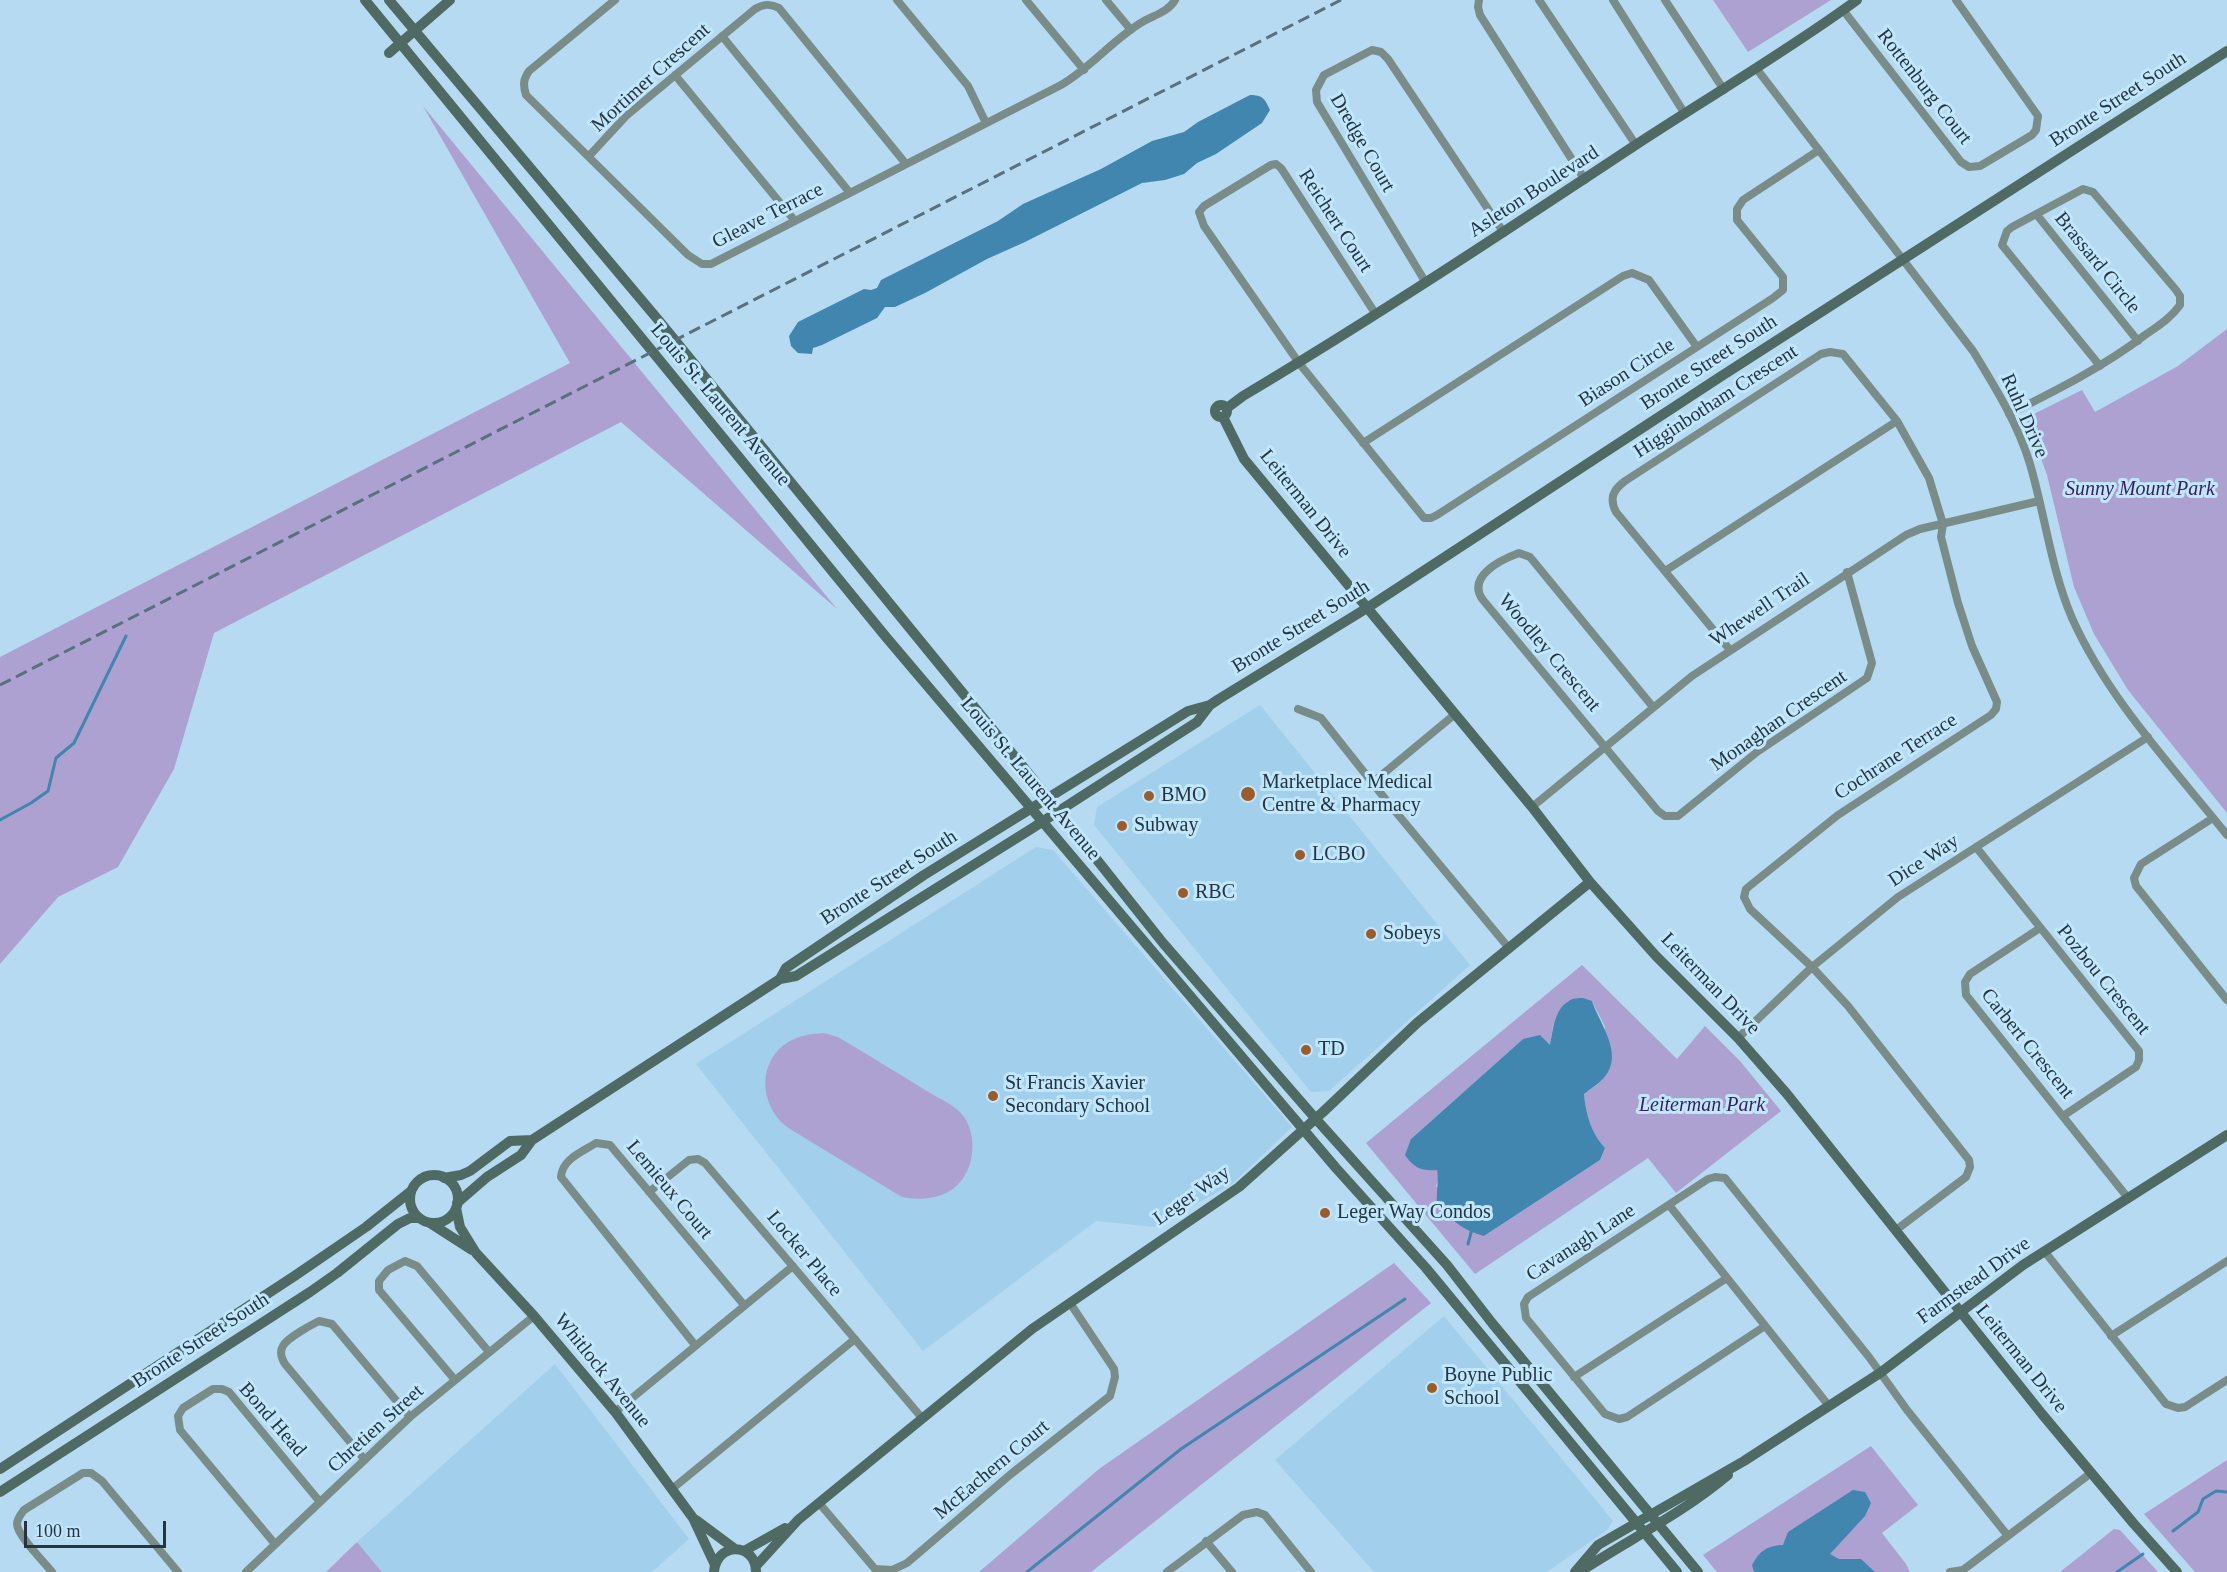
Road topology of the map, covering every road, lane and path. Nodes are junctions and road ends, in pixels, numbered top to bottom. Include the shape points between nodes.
1 (365, 0) edge
2 (389, 0) edge
3 (450, 0) edge
4 (897, 0) edge
5 (1026, 0) edge
6 (1106, 0) edge
7 (1175, 0) edge
8 (1479, 0) edge
9 (1539, 0) edge
10 (1613, 0) edge
11 (1665, 0) edge
12 (1857, 0) edge
13 (1956, 0) edge
14 (612, 1) edge
15 (1843, 10) junction
16 (1131, 30) junction
17 (414, 32) junction
18 (722, 36) junction
19 (400, 43) junction
20 (2227, 51) edge
21 (389, 53) dead end
22 (1756, 69) junction
23 (1084, 70) junction
24 (675, 75) junction
25 (1724, 90) junction
26 (1684, 114) junction
27 (986, 123) junction
28 (1636, 145) junction
29 (1819, 150) junction
30 (589, 156) junction
31 (906, 164) junction
32 (1585, 180) junction
33 (850, 193) junction
34 (2037, 215) junction
35 (795, 221) junction
36 (1504, 233) junction
37 (1903, 260) junction
38 (1426, 283) junction
39 (1375, 314) junction
40 (2138, 341) junction
41 (1696, 347) junction
42 (1299, 363) junction
43 (2100, 366) junction
44 (1225, 412) joint
45 (2009, 414) junction
46 (1897, 421) junction
47 (1363, 443) junction
48 (2039, 501) junction
49 (1943, 524) junction
50 (1665, 572) junction
51 (1847, 572) junction
52 (1367, 608) junction
53 (1730, 650) junction
54 (1210, 705) junction
55 (1653, 707) junction
56 (1298, 709) dead end
57 (1454, 715) junction
58 (2148, 737) junction
59 (1605, 746) junction
60 (1372, 783) junction
61 (1047, 797) junction
62 (1532, 807) junction
63 (1030, 808) junction
64 (1058, 811) junction
65 (2213, 818) junction
66 (1041, 822) junction
67 (2227, 835) edge
68 (1976, 847) junction
69 (1590, 882) junction
70 (2040, 928) junction
71 (1508, 948) junction
72 (1812, 967) junction
73 (780, 979) junction
74 (2227, 1000) edge
75 (1738, 1038) junction
76 (2063, 1116) junction
77 (1315, 1118) junction
78 (1303, 1129) junction
79 (2227, 1135) edge
80 (532, 1140) junction
81 (444, 1178) junction
82 (410, 1192) junction
83 (649, 1192) junction
84 (2128, 1198) junction
85 (456, 1205) junction
86 (1669, 1205) junction
87 (418, 1218) junction
88 (429, 1223) junction
89 (1896, 1230) junction
90 (2044, 1251) junction
91 (476, 1253) junction
92 (2227, 1261) edge
93 (793, 1266) junction
94 (1727, 1278) junction
95 (1070, 1303) junction
96 (744, 1305) junction
97 (1961, 1313) junction
98 (534, 1316) junction
99 (1765, 1326) junction
100 (2111, 1336) junction
101 (855, 1339) junction
102 (694, 1345) junction
103 (489, 1352) junction
104 (1880, 1373) junction
105 (1575, 1377) junction
106 (455, 1380) junction
107 (2227, 1380) edge
108 (1828, 1406) junction
109 (615, 1412) junction
110 (410, 1418) junction
111 (922, 1418) junction
112 (365, 1460) junction
113 (1744, 1461) junction
114 (0, 1469) edge
115 (2091, 1473) junction
116 (672, 1489) junction
117 (0, 1492) edge
118 (320, 1502) junction
119 (819, 1503) junction
120 (1650, 1515) junction
121 (693, 1518) junction
122 (798, 1520) junction
123 (1637, 1522) junction
124 (1658, 1524) junction
125 (1644, 1531) junction
126 (2008, 1536) junction
127 (1206, 1541) junction
128 (275, 1544) junction
129 (739, 1550) junction
130 (715, 1568) edge
131 (756, 1569) edge
132 (52, 1572) edge
133 (178, 1572) edge
134 (246, 1572) edge
135 (1167, 1572) edge
136 (1232, 1572) edge
137 (1311, 1572) edge
138 (1577, 1572) edge
139 (1677, 1572) edge
140 (1698, 1572) edge
141 (1950, 1572) edge
142 (2177, 1572) edge

1 - 19 main road, Louis St. Laurent Avenue
2 - 17 main road, Louis St. Laurent Avenue
3 - 17 main road
4 - 27 street via 968,86
5 - 23 street
6 - 16 street
7 - 16 street, Gleave Terrace via 1172,6
8 - 32 street via 1479,15
9 - 28 street
10 - 26 street
11 - 25 street
12 - 15 main road, Asleton Boulevard
13 - 15 street, Rottenburg Court via 2038,116 2032,135 1974,168 1961,162
14 - 30 street, Gleave Terrace via 523,79 526,95
15 - 22 main road, Asleton Boulevard
16 - 23 street, Gleave Terrace
17 - 19 main road
17 - 61 main road, Louis St. Laurent Avenue via 660,322
18 - 24 street, Mortimer Crescent
18 - 31 street, Mortimer Crescent via 761,5 779,8
18 - 33 street
19 - 21 main road
19 - 63 main road, Louis St. Laurent Avenue
20 - 37 main road, Bronte Street South
22 - 25 main road, Asleton Boulevard
22 - 29 street, Ruhl Drive
23 - 27 street, Gleave Terrace
24 - 30 street, Mortimer Crescent via 626,116
24 - 35 street
25 - 26 main road, Asleton Boulevard
26 - 28 main road, Asleton Boulevard
27 - 31 street, Gleave Terrace
28 - 32 main road, Asleton Boulevard
29 - 37 street, Ruhl Drive
29 - 41 street via 1743,200 1737,209 1737,220 1783,277 1783,290
30 - 35 street, Gleave Terrace via 688,255 702,264 711,264
31 - 33 street, Gleave Terrace
32 - 36 main road, Asleton Boulevard
33 - 35 street, Gleave Terrace
34 - 40 street, Brassard Circle
34 - 40 street, Brassard Circle via 2083,189 2093,192 2176,290 2180,305 2175,313
34 - 43 street via 2007,231 2002,245
36 - 38 main road, Asleton Boulevard
36 - 38 street, Dredge Court via 1381,52 1372,50 1323,75 1316,90 1317,102
37 - 45 street, Ruhl Drive via 1973,351
37 - 52 main road, Bronte Street South
38 - 39 main road, Asleton Boulevard
39 - 42 main road, Asleton Boulevard
39 - 42 street, Reichert Court via 1276,164 1204,206 1199,212 1204,226
40 - 43 street, Brassard Circle
41 - 47 street, Biason Circle via 1649,280 1632,273
41 - 47 street, Biason Circle via 1431,518 1424,518
42 - 44 main road, Asleton Boulevard via 1243,396
42 - 47 street, Biason Circle
43 - 45 street, Brassard Circle
44 - 52 main road, Leiterman Drive via 1244,459
45 - 48 street, Ruhl Drive via 2023,444
46 - 49 street, Higginbotham Crescent via 1929,478
46 - 50 street
46 - 50 street, Higginbotham Crescent via 1848,360 1842,354 1830,352 1821,354 1625,481 1616,488 1612,504
48 - 49 street, Whewell Trail
48 - 58 street, Ruhl Drive via 2058,582 2077,628 2093,661
49 - 51 street, Whewell Trail via 1906,535
49 - 72 street, Cochrane Terrace via 1941,537 1958,603 1997,702 1996,709 1838,814 1746,889 1744,897 1750,909
50 - 53 street, Higginbotham Crescent
51 - 53 street, Whewell Trail
51 - 59 street, Monaghan Crescent via 1872,663 1867,678 1757,752 1678,816 1658,811
52 - 54 main road, Bronte Street South
52 - 57 main road, Leiterman Drive
53 - 55 street, Whewell Trail
54 - 61 main road, Bronte Street South via 1188,711
54 - 64 main road, Bronte Street South via 1197,722
55 - 59 street, Whewell Trail
55 - 59 street, Woodley Crescent via 1530,557 1518,553 1486,570 1478,585 1479,594
56 - 60 street via 1322,718
57 - 60 street
57 - 62 main road, Leiterman Drive
58 - 65 street, Ruhl Drive
58 - 68 street, Dice Way
59 - 62 street, Whewell Trail
60 - 71 street
61 - 63 main road, Bronte Street South
61 - 64 main road, Louis St. Laurent Avenue
62 - 69 main road, Leiterman Drive
63 - 66 main road, Louis St. Laurent Avenue
63 - 73 main road, Bronte Street South via 786,968
64 - 66 main road, Bronte Street South
64 - 77 main road, Louis St. Laurent Avenue via 1163,943
65 - 67 street, Ruhl Drive
65 - 74 street via 2141,864 2134,878 2136,886
66 - 73 main road, Bronte Street South via 796,976
66 - 78 main road, Louis St. Laurent Avenue
68 - 70 street, Pozbou Crescent
68 - 72 street, Dice Way via 1898,897
69 - 71 main road, Leger Way
69 - 75 main road, Leiterman Drive via 1656,956
70 - 76 street, Carbert Crescent via 1970,974 1964,988
70 - 76 street, Pozbou Crescent via 2139,1051 2136,1068
71 - 77 main road, Leger Way via 1417,1023
72 - 75 street, Dice Way
72 - 89 street via 1848,1006 1969,1160 1966,1177
73 - 80 main road, Bronte Street South
75 - 89 main road, Leiterman Drive
76 - 84 street, Carbert Crescent
77 - 78 main road, Leger Way
77 - 120 main road, Louis St. Laurent Avenue via 1447,1265
78 - 95 main road, Leger Way via 1239,1187
78 - 123 main road, Louis St. Laurent Avenue via 1426,1268
79 - 84 main road, Farmstead Drive
80 - 81 main road, Bronte Street South via 510,1141 470,1171
80 - 85 main road, Bronte Street South via 520,1155
81 - 82 main road via 422,1178
81 - 85 main road via 455,1187
82 - 87 main road via 409,1201
82 - 114 main road, Bronte Street South via 296,1275
83 - 93 street, Locker Place via 689,1160 698,1159
83 - 96 street, Lemieux Court
83 - 102 street, Lemieux Court via 610,1145 596,1143 567,1161 562,1170 561,1178
84 - 90 main road, Farmstead Drive
85 - 88 main road via 445,1221
85 - 91 main road, Whitlock Avenue via 460,1227
86 - 94 street
86 - 104 street, Cavanagh Lane via 1714,1177 1725,1178
86 - 105 street, Cavanagh Lane via 1528,1297 1524,1304 1526,1318
87 - 88 main road
87 - 117 main road, Bronte Street South via 400,1223 310,1292
88 - 91 main road, Whitlock Avenue
89 - 97 main road, Leiterman Drive
90 - 97 main road, Farmstead Drive
90 - 100 street
91 - 98 main road, Whitlock Avenue
92 - 100 street
93 - 96 street
93 - 101 street, Locker Place
94 - 99 street
94 - 105 street
95 - 111 main road, Leger Way
95 - 119 street, McEachern Court via 1114,1369 1110,1396 907,1563 892,1570 875,1569
96 - 102 street
97 - 104 main road, Farmstead Drive
97 - 115 main road, Leiterman Drive
98 - 103 street, Chretien Street
98 - 109 main road, Whitlock Avenue
99 - 105 street, Cavanagh Lane via 1627,1417 1619,1419 1605,1414
99 - 108 street
100 - 107 street via 2166,1404 2173,1407 2186,1407
101 - 111 street, Locker Place
101 - 116 street
102 - 109 street
103 - 106 street, Chretien Street
103 - 106 street via 417,1266 405,1261 388,1270 379,1281 379,1290
104 - 108 main road, Farmstead Drive
104 - 126 street, Cavanagh Lane
106 - 110 street, Chretien Street
108 - 113 main road, Farmstead Drive
109 - 116 main road, Whitlock Avenue
110 - 112 street, Chretien Street
110 - 112 street via 332,1324 320,1321 288,1340 281,1353 285,1364
111 - 119 main road, Leger Way
112 - 118 street, Chretien Street
113 - 120 main road, Farmstead Drive
113 - 124 main road, Farmstead Drive
115 - 126 street
115 - 142 main road, Leiterman Drive
116 - 121 main road, Whitlock Avenue
118 - 128 street, Chretien Street
118 - 128 street, Bond Head via 229,1392 213,1389 183,1408 178,1416 180,1430
119 - 122 main road, Leger Way
120 - 123 main road, Farmstead Drive
120 - 124 main road, Louis St. Laurent Avenue
121 - 129 main road, Whitlock Avenue
121 - 130 main road, Whitlock Avenue
122 - 129 main road, Leger Way
122 - 131 main road, Leger Way
123 - 125 main road, Louis St. Laurent Avenue
123 - 138 main road, Farmstead Drive via 1598,1545
124 - 125 main road, Farmstead Drive
124 - 140 main road, Louis St. Laurent Avenue
125 - 138 main road, Farmstead Drive
125 - 139 main road, Louis St. Laurent Avenue
126 - 141 street via 1963,1570
127 - 135 street
127 - 136 street
127 - 137 street via 1243,1515 1257,1512 1265,1515
128 - 134 street, Chretien Street
129 - 130 main road, Leger Way via 723,1553
129 - 131 main road, Whitlock Avenue via 750,1554
132 - 133 street via 17,1524 24,1510 83,1473 91,1473 102,1481

